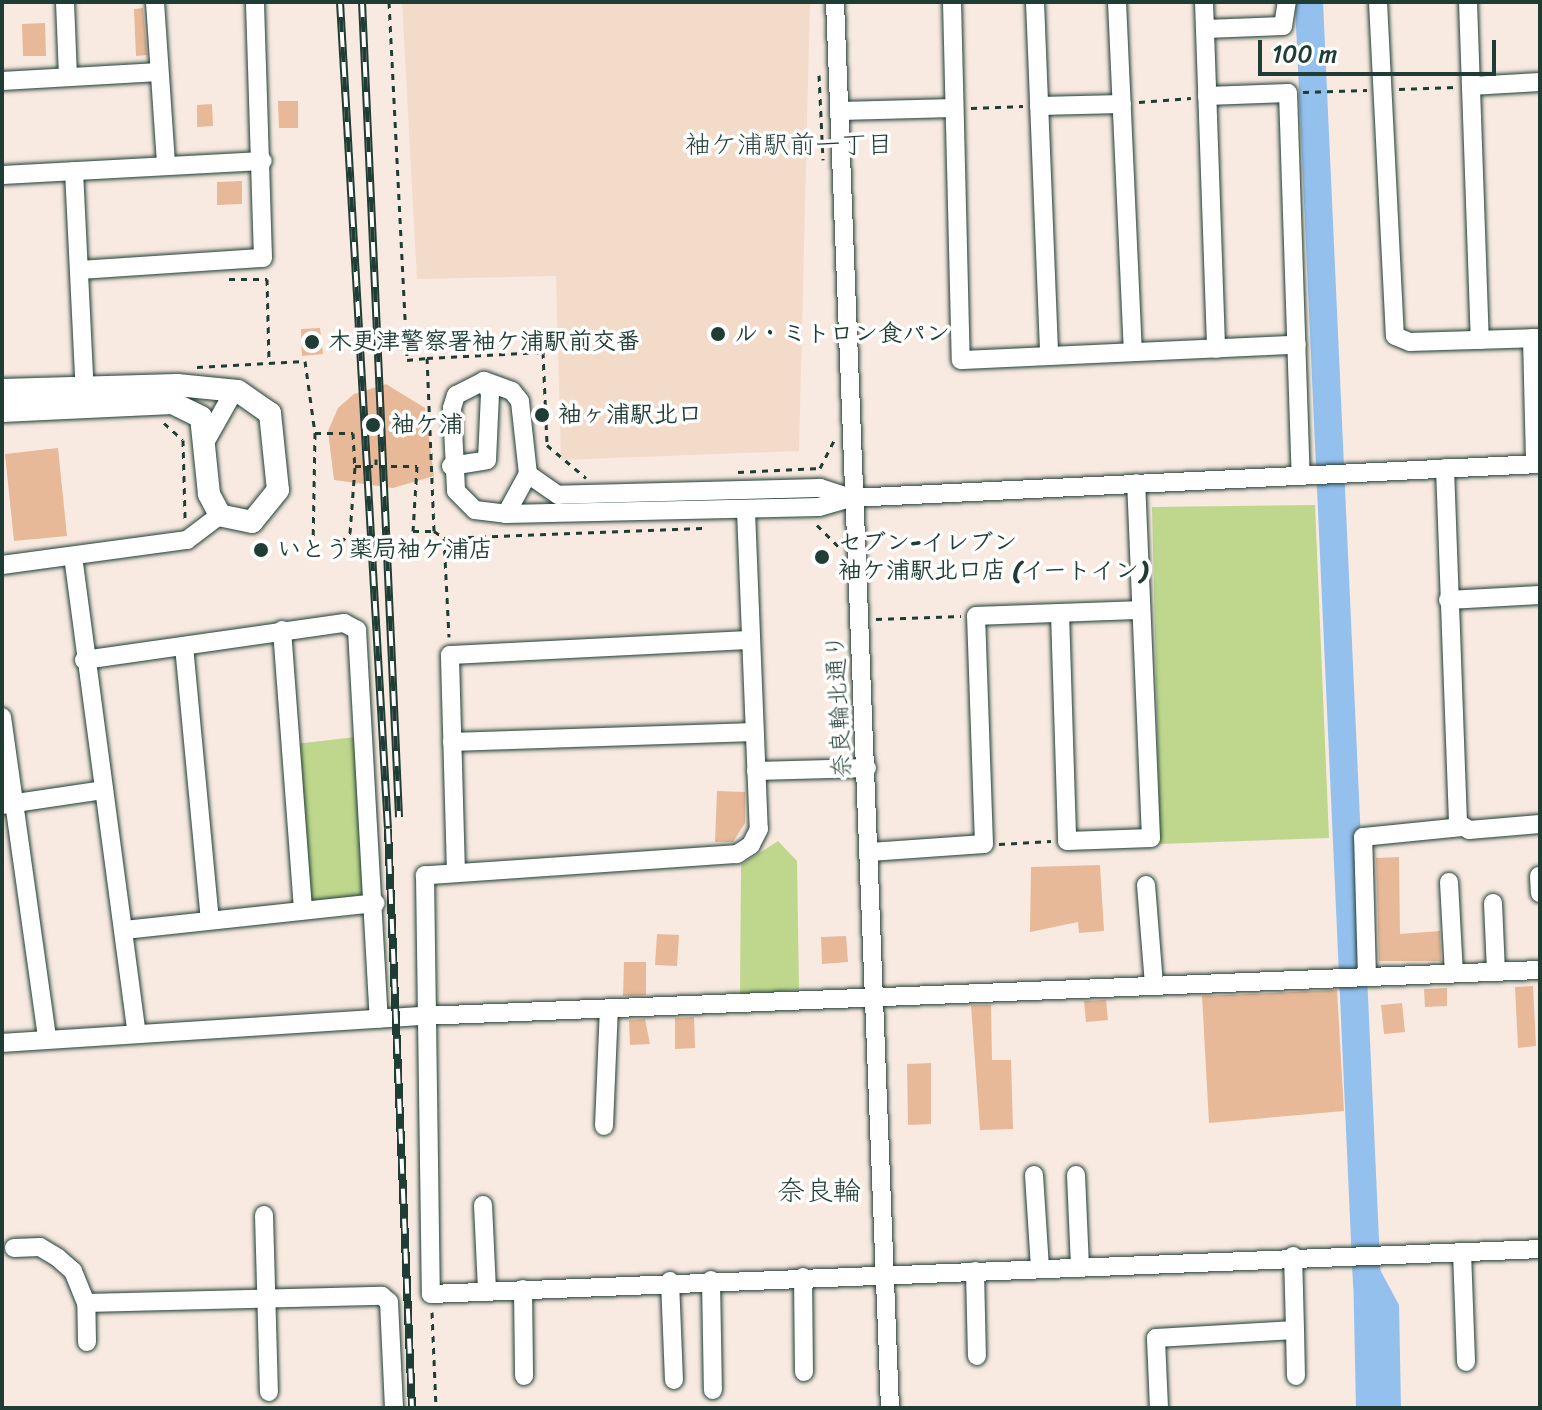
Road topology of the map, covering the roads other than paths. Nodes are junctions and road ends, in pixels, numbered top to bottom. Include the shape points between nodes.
1 (65, 2) edge
2 (155, 2) edge
3 (255, 2) edge
4 (835, 2) edge
5 (952, 2) edge
6 (1035, 2) edge
7 (1117, 2) edge
8 (1204, 2) edge
9 (1287, 2) edge
10 (1378, 2) edge
11 (1468, 2) edge
12 (1206, 29) junction
13 (159, 72) junction
14 (68, 77) junction
15 (2, 81) edge
16 (1540, 82) edge
17 (1471, 86) junction
18 (1207, 96) junction
19 (1122, 104) junction
20 (1039, 106) junction
21 (954, 108) junction
22 (840, 111) junction
23 (263, 161) junction
24 (166, 165) junction
25 (74, 171) junction
26 (2, 175) edge
27 (81, 270) junction
28 (1536, 338) edge
29 (1480, 340) junction
30 (1297, 345) junction
31 (1216, 349) junction
32 (1133, 352) junction
33 (1049, 356) junction
34 (484, 381) junction
35 (2, 390) edge
36 (234, 391) junction
37 (85, 397) junction
38 (2, 411) edge
39 (207, 439) junction
40 (1537, 464) edge
41 (451, 466) junction
42 (1445, 468) junction
43 (528, 474) junction
44 (1301, 475) junction
45 (1136, 483) junction
46 (851, 498) junction
47 (746, 511) junction
48 (506, 514) junction
49 (220, 515) junction
50 (73, 556) junction
51 (2, 565) edge
52 (1540, 595) edge
53 (1448, 600) junction
54 (1141, 610) junction
55 (1060, 613) junction
56 (282, 630) junction
57 (749, 640) junction
58 (184, 646) junction
59 (84, 660) junction
60 (2, 717) edge
61 (754, 732) junction
62 (452, 742) junction
63 (867, 768) junction
64 (756, 771) junction
65 (104, 790) junction
66 (9, 804) edge
67 (1540, 824) edge
68 (1464, 827) junction
69 (870, 852) junction
70 (456, 873) junction
71 (1539, 876) edge
72 (1449, 882) dead end
73 (1146, 885) dead end
74 (1540, 893) edge
75 (376, 903) junction
76 (1493, 903) dead end
77 (303, 910) junction
78 (210, 920) junction
79 (124, 930) junction
80 (1540, 970) edge
81 (1496, 972) junction
82 (1454, 973) junction
83 (1367, 977) junction
84 (1154, 984) junction
85 (875, 1000) junction
86 (609, 1008) junction
87 (423, 1016) junction
88 (379, 1018) junction
89 (136, 1031) junction
90 (47, 1038) junction
91 (2, 1043) edge
92 (604, 1126) dead end
93 (1034, 1175) dead end
94 (1076, 1175) dead end
95 (483, 1205) dead end
96 (264, 1215) dead end
97 (14, 1248) dead end
98 (1540, 1249) edge
99 (1462, 1252) junction
100 (1293, 1256) junction
101 (1080, 1266) junction
102 (1040, 1268) junction
103 (975, 1271) junction
104 (886, 1274) junction
105 (803, 1277) junction
106 (711, 1280) junction
107 (670, 1281) junction
108 (523, 1289) junction
109 (487, 1291) junction
110 (267, 1296) junction
111 (86, 1303) junction
112 (1295, 1330) junction
113 (87, 1342) dead end
114 (977, 1356) dead end
115 (1466, 1362) dead end
116 (804, 1372) dead end
117 (524, 1376) dead end
118 (1296, 1376) dead end
119 (674, 1380) dead end
120 (713, 1390) dead end
121 (269, 1392) dead end
122 (394, 1408) edge
123 (890, 1408) edge
124 (1159, 1408) edge

1 - 14 street
2 - 13 street
3 - 23 street
4 - 22 street, 奈良輪北通り
5 - 21 street
6 - 20 street
7 - 19 street
8 - 12 street
9 - 12 street via 1283,26
10 - 29 street via 1395,336
11 - 17 street
12 - 18 street
13 - 14 street
13 - 24 street
14 - 15 street
16 - 17 street
17 - 29 street
18 - 30 street via 1288,93
18 - 31 street
19 - 20 street
19 - 32 street
20 - 33 street
21 - 22 street
21 - 33 street via 961,360
22 - 46 street, 奈良輪北通り
23 - 24 street
23 - 27 street via 263,258
24 - 25 street
25 - 26 street
25 - 27 street
27 - 37 street
28 - 29 street
28 - 40 street
30 - 31 street
30 - 44 street
31 - 32 street
32 - 33 street
34 - 41 street via 456,395
34 - 41 street via 490,393 487,460
34 - 43 street via 498,382 520,401
35 - 37 main road
36 - 37 main road
36 - 39 street
36 - 49 main road via 270,413 278,490 252,522
37 - 38 main road
37 - 39 main road via 172,403 201,417
39 - 49 main road via 209,494
40 - 42 street
41 - 48 street via 464,503
42 - 44 street
42 - 53 street
43 - 46 street via 558,495 820,488
43 - 48 street
44 - 45 street
45 - 46 street
45 - 54 street
46 - 47 street
46 - 63 street, 奈良輪北通り
47 - 48 street
47 - 57 street
49 - 50 street via 187,540
50 - 51 street
50 - 59 street
52 - 53 street
53 - 68 street via 1458,823
54 - 55 street
54 - 55 street via 1151,838 1067,841
55 - 69 street via 976,616 984,844
56 - 58 street
56 - 75 street via 344,623 357,630
56 - 77 street
57 - 61 street
57 - 62 street via 450,655
58 - 59 street
58 - 78 street
59 - 65 street
60 - 66 street
61 - 62 street
61 - 64 street
62 - 70 street
63 - 64 street
63 - 69 street, 奈良輪北通り
64 - 70 street via 759,829 737,854
65 - 66 street
65 - 79 street
66 - 90 street
67 - 68 street
68 - 83 street via 1363,837
69 - 85 street, 奈良輪北通り
70 - 87 street via 425,875
71 - 74 street
72 - 82 street
73 - 84 street
75 - 77 street
75 - 88 street
76 - 81 street
77 - 78 street
78 - 79 street
79 - 89 street
80 - 81 street
81 - 82 street
82 - 83 street
83 - 84 street
84 - 85 street
85 - 86 street
85 - 104 street, 奈良輪北通り
86 - 87 street
86 - 92 street
87 - 88 street
87 - 109 street via 431,1294
88 - 89 street
89 - 90 street
90 - 91 street
93 - 102 street
94 - 101 street
95 - 109 street
96 - 110 street
97 - 111 street via 40,1247 58,1258 73,1271
98 - 99 street
99 - 100 street
99 - 115 street
100 - 101 street
100 - 112 street
101 - 102 street
102 - 103 street
103 - 104 street
103 - 114 street
104 - 105 street
104 - 123 street, 奈良輪北通り
105 - 106 street
105 - 116 street
106 - 107 street
106 - 120 street
107 - 108 street
107 - 119 street
108 - 109 street
108 - 117 street
110 - 111 street
110 - 121 street
110 - 122 street via 382,1296 389,1302
111 - 113 street
112 - 118 street
112 - 124 street via 1156,1338

